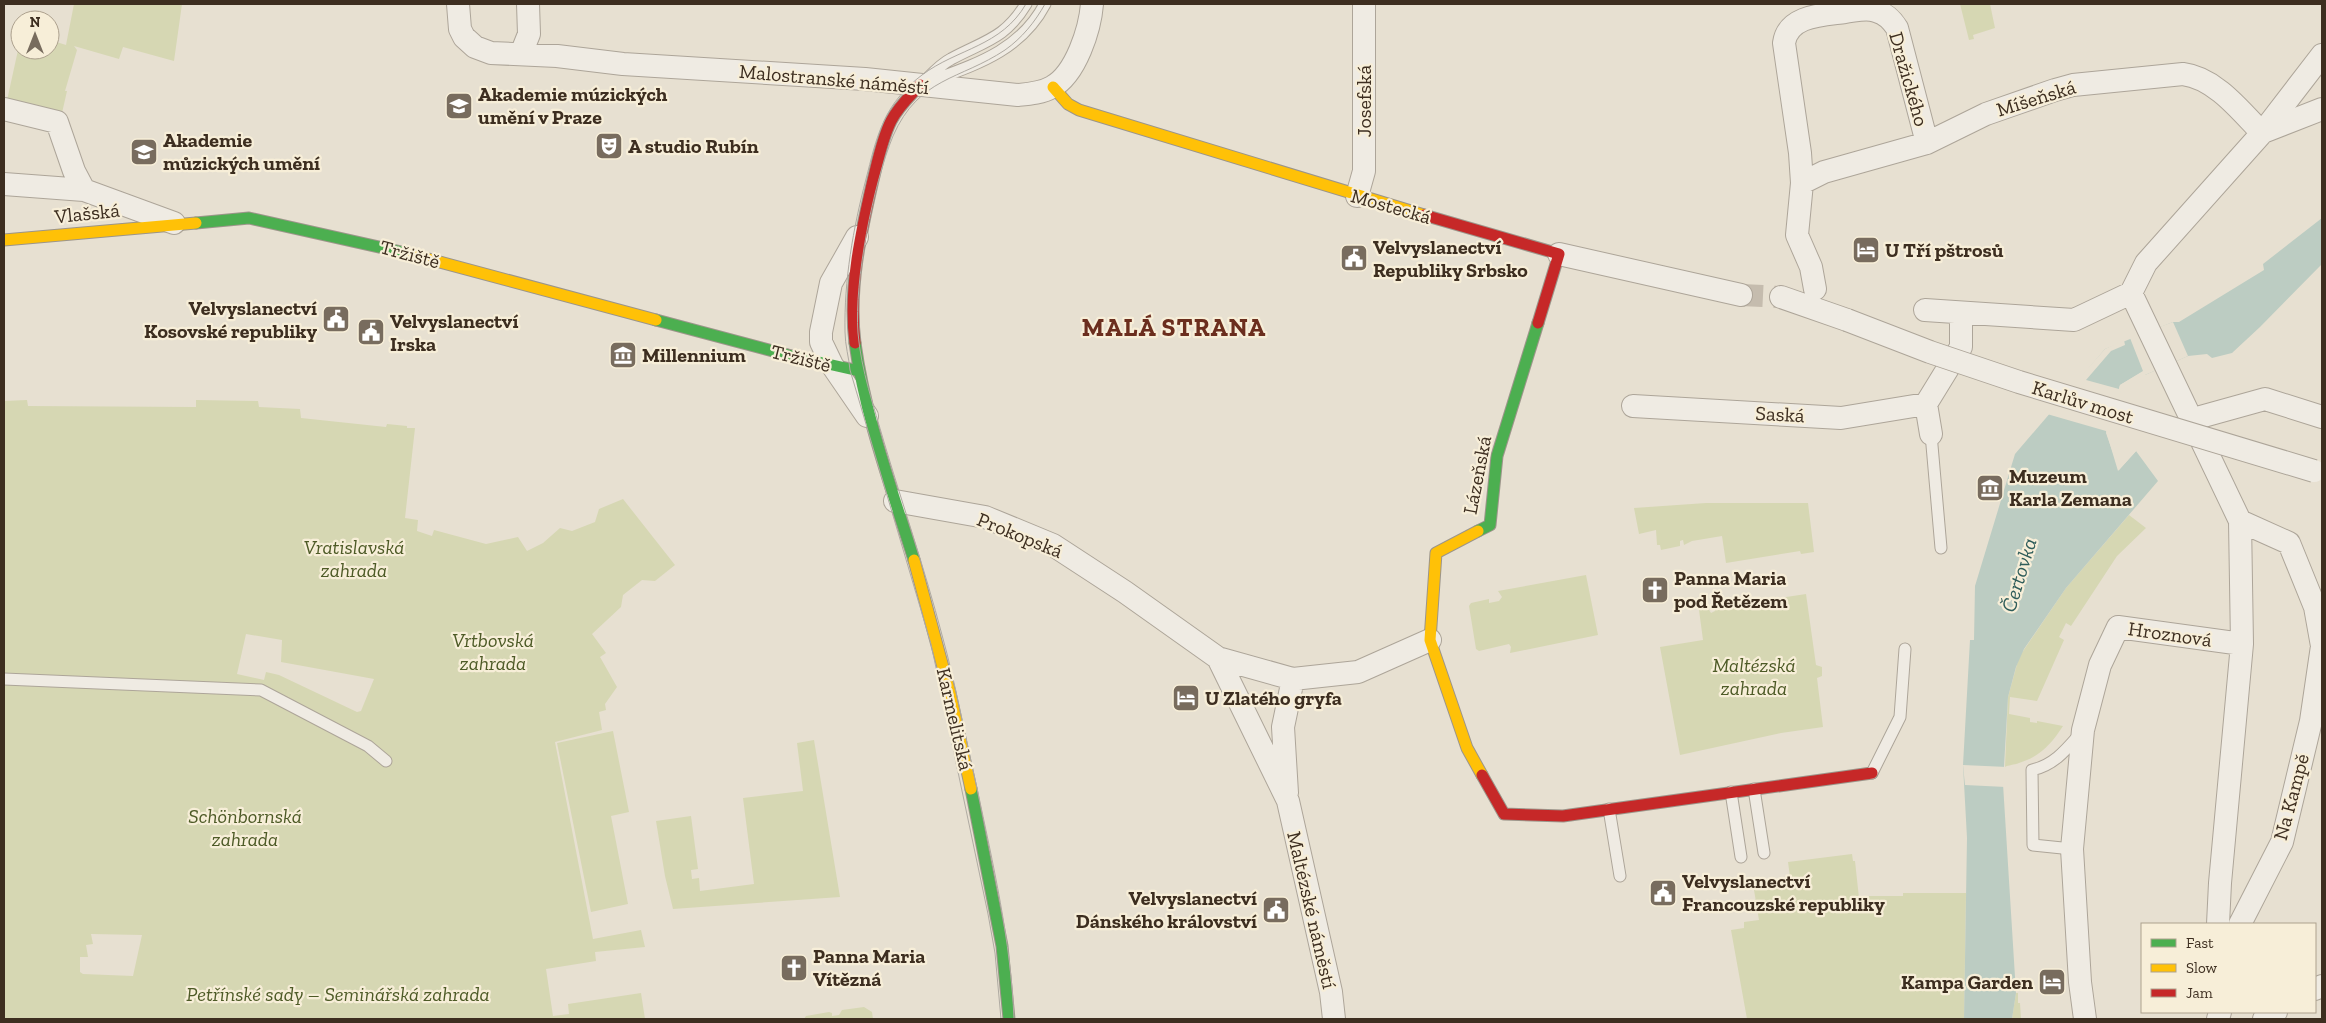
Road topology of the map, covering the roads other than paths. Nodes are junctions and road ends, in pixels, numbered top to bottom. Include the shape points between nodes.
1 (458, 4) edge
2 (528, 4) edge
3 (1026, 4) edge
4 (1045, 4) edge
5 (1092, 4) edge
6 (1364, 4) edge
7 (521, 54) junction
8 (2322, 55) edge
9 (920, 85) junction
10 (1053, 87) junction
11 (2322, 108) edge
12 (4, 109) edge
13 (2262, 132) junction
14 (1927, 143) junction
15 (1802, 183) junction
16 (4, 184) edge
17 (84, 190) junction
18 (1357, 196) junction
19 (174, 223) junction
20 (862, 227) junction
21 (4, 240) edge
22 (1559, 254) junction
23 (2132, 293) junction
24 (1741, 295) tunnel mouth
25 (1781, 297) tunnel mouth
26 (1816, 299) junction
27 (1925, 310) dead end
28 (1961, 313) junction
29 (832, 365) junction
30 (859, 371) junction
31 (1926, 404) junction
32 (1633, 406) dead end
33 (2322, 418) edge
34 (2193, 419) junction
35 (873, 424) junction
36 (1931, 434) joint
37 (2322, 473) edge
38 (895, 501) junction
39 (2240, 521) junction
40 (1942, 548) dead end
41 (1182, 633) joint
42 (1430, 640) junction
43 (2242, 644) junction
44 (1905, 648) dead end
45 (1218, 658) junction
46 (4, 679) edge
47 (1293, 679) junction
48 (2083, 730) junction
49 (386, 761) dead end
50 (1872, 773) joint
51 (1754, 789) junction
52 (1731, 792) junction
53 (1288, 801) junction
54 (1609, 809) junction
55 (2072, 849) junction
56 (1764, 853) dead end
57 (1741, 857) dead end
58 (1620, 876) dead end
59 (2218, 923) edge
60 (2241, 923) edge
61 (1009, 1019) edge
62 (1334, 1019) edge
63 (2085, 1019) edge

1 - 7 street, Malostranské náměstí via 460,28 469,43 482,51
2 - 7 street via 529,34
3 - 9 lane via 1002,32 950,59
4 - 9 lane via 1022,37 1003,51
5 - 10 street via 1084,41 1065,74
6 - 18 street, Josefská via 1364,171
7 - 9 street, Malostranské náměstí
8 - 13 street
9 - 10 street, Malostranské náměstí via 1018,95
9 - 20 street, Karmelitská via 891,121 881,148
10 - 18 street, Mostecká via 1068,104 1079,110
11 - 13 street
12 - 17 street via 56,122
13 - 14 street, Míšeňská via 2213,86 2200,78 2183,74 2073,85 1986,114
13 - 23 street via 2146,263
14 - 15 street, Míšeňská via 1824,172
14 - 15 street, Dražického via 1896,28 1885,15 1866,9 1812,17 1789,29 1784,43
15 - 26 street via 1798,235 1811,267
16 - 17 street, Tržiště
17 - 19 street, Tržiště
18 - 22 street, Mostecká
19 - 21 street, Vlašská
19 - 29 street, Tržiště via 249,218 297,227 389,248
20 - 29 street, Karmelitská via 831,283 821,332 824,350
20 - 30 street, Karmelitská via 853,294
22 - 24 street, Mostecká
22 - 42 street, Lázeňská via 1497,456 1490,525 1436,553
23 - 28 street via 2074,320
23 - 34 street
25 - 26 street
26 - 37 street, Karlův most, bridge via 1847,320 1930,352
27 - 28 street
28 - 31 street via 1961,347
29 - 30 street, Tržiště
29 - 35 street, Karmelitská
30 - 35 street, Karmelitská
31 - 32 street, Saská via 1841,418
31 - 36 street
33 - 34 street via 2265,399
34 - 39 street
35 - 38 street, Karmelitská
36 - 40 lane
38 - 41 street, Prokopská via 984,517 1053,544
38 - 61 street, Karmelitská via 925,597 952,703 991,885 1002,946
39 - 43 street
39 - 60 street, Na Kampě via 2289,543 2315,607 2322,646 2311,722 2282,842
41 - 45 street, Maltézské náměstí
42 - 47 street, Maltézské náměstí via 1358,672
42 - 54 street, Lázeňská via 1467,748 1504,814 1563,816
43 - 48 street, Hroznová via 2118,627 2100,665
43 - 59 street
44 - 50 lane via 1900,717
45 - 47 street, Maltézské náměstí
45 - 53 street, Maltézské náměstí
46 - 49 lane via 261,690 368,746
47 - 53 street, Maltézské náměstí via 1284,727
48 - 55 street, Hroznová
48 - 55 lane, Hroznová via 2064,752 2046,766 2032,770 2033,845
50 - 51 street
51 - 52 street
51 - 56 lane
52 - 54 street
52 - 57 lane
53 - 62 street, Maltézské náměstí via 1331,992
54 - 58 lane
55 - 63 street, Hroznová

